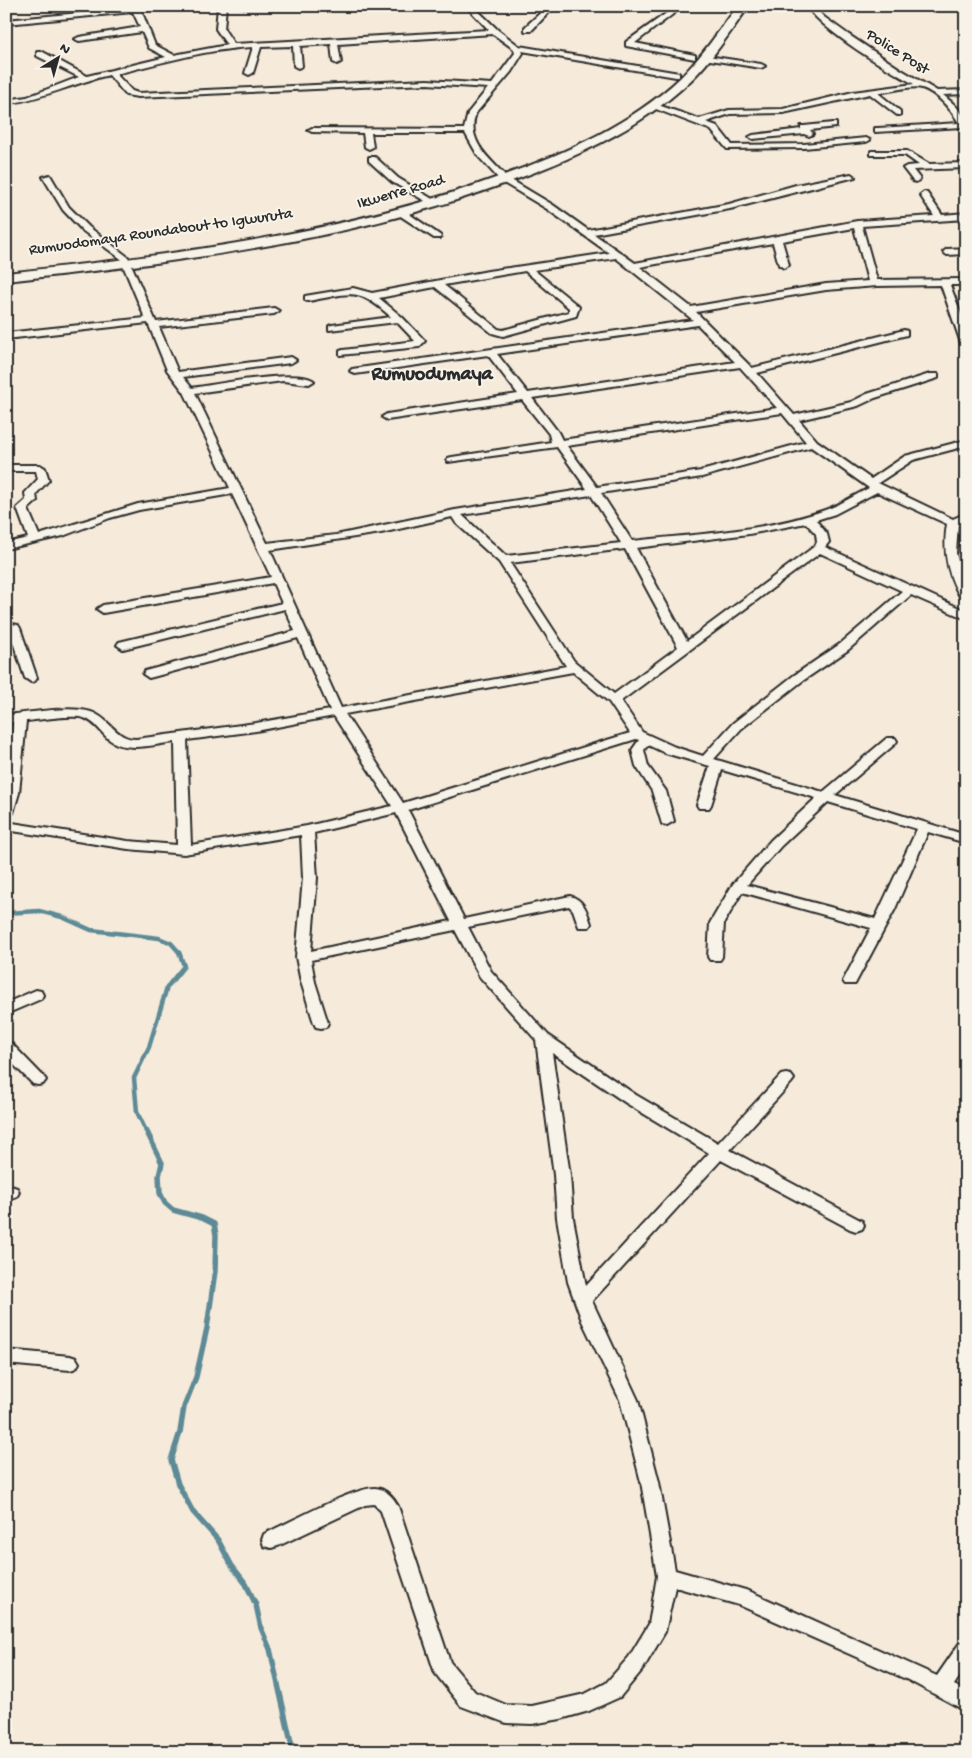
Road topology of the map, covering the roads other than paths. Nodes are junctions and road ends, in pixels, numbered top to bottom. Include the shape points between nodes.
1 (222, 6) edge
2 (245, 6) edge
3 (267, 6) edge
4 (423, 6) edge
5 (469, 6) edge
6 (552, 6) edge
7 (654, 6) edge
8 (733, 6) edge
9 (744, 6) edge
10 (809, 6) edge
11 (310, 7) edge
12 (391, 7) edge
13 (135, 8) edge
14 (6, 22) edge
15 (144, 29) junction
16 (528, 29) dead end
17 (495, 32) junction
18 (79, 39) dead end
19 (334, 42) junction
20 (296, 43) junction
21 (258, 44) junction
22 (232, 46) junction
23 (517, 48) junction
24 (40, 54) dead end
25 (698, 57) junction
26 (173, 58) junction
27 (337, 62) dead end
28 (298, 66) dead end
29 (761, 66) dead end
30 (112, 73) junction
31 (249, 73) dead end
32 (676, 75) junction
33 (86, 78) junction
34 (920, 84) junction
35 (494, 86) junction
36 (871, 91) junction
37 (966, 92) edge
38 (936, 93) junction
39 (6, 102) edge
40 (652, 106) junction
41 (897, 113) dead end
42 (700, 121) junction
43 (833, 125) dead end
44 (964, 126) edge
45 (367, 129) junction
46 (312, 130) dead end
47 (878, 130) dead end
48 (468, 131) junction
49 (806, 131) junction
50 (753, 137) dead end
51 (866, 140) dead end
52 (817, 145) junction
53 (369, 147) dead end
54 (874, 154) dead end
55 (372, 159) dead end
56 (966, 165) edge
57 (927, 167) junction
58 (47, 177) dead end
59 (851, 177) dead end
60 (503, 178) junction
61 (916, 179) dead end
62 (924, 195) dead end
63 (430, 200) junction
64 (402, 212) junction
65 (966, 216) edge
66 (939, 217) junction
67 (857, 224) junction
68 (586, 233) junction
69 (437, 236) dead end
70 (777, 239) junction
71 (966, 251) edge
72 (947, 252) dead end
73 (617, 255) junction
74 (126, 261) junction
75 (784, 265) dead end
76 (633, 266) junction
77 (526, 268) junction
78 (6, 273) edge
79 (6, 278) edge
80 (966, 282) edge
81 (873, 283) junction
82 (945, 283) junction
83 (438, 285) junction
84 (372, 296) junction
85 (308, 298) dead end
86 (274, 310) dead end
87 (689, 310) junction
88 (399, 319) junction
89 (699, 322) junction
90 (151, 323) junction
91 (332, 328) dead end
92 (904, 333) dead end
93 (6, 336) edge
94 (966, 343) edge
95 (490, 352) junction
96 (344, 353) dead end
97 (291, 360) dead end
98 (742, 364) junction
99 (355, 371) dead end
100 (750, 372) junction
101 (175, 375) junction
102 (934, 376) dead end
103 (309, 381) dead end
104 (189, 391) junction
105 (525, 396) junction
106 (783, 410) junction
107 (387, 417) dead end
108 (792, 419) junction
109 (966, 442) edge
110 (813, 443) junction
111 (560, 444) junction
112 (452, 460) dead end
113 (6, 468) edge
114 (874, 485) junction
115 (236, 490) junction
116 (594, 491) junction
117 (456, 512) junction
118 (966, 516) edge
119 (809, 519) junction
120 (953, 524) junction
121 (35, 540) junction
122 (6, 546) edge
123 (629, 546) junction
124 (263, 547) junction
125 (819, 548) junction
126 (503, 560) junction
127 (278, 579) junction
128 (910, 590) junction
129 (966, 597) edge
130 (289, 605) junction
131 (103, 609) dead end
132 (966, 616) edge
133 (6, 626) edge
134 (301, 633) junction
135 (123, 645) dead end
136 (685, 649) junction
137 (575, 668) junction
138 (148, 674) dead end
139 (31, 678) dead end
140 (614, 700) junction
141 (337, 712) junction
142 (20, 718) junction
143 (6, 720) edge
144 (181, 737) junction
145 (642, 737) junction
146 (891, 741) dead end
147 (711, 762) junction
148 (825, 797) junction
149 (704, 805) dead end
150 (400, 808) junction
151 (6, 813) edge
152 (667, 821) dead end
153 (6, 826) edge
154 (924, 827) junction
155 (307, 830) junction
156 (966, 839) edge
157 (184, 850) junction
158 (738, 887) junction
159 (584, 924) dead end
160 (459, 926) junction
161 (879, 926) junction
162 (303, 957) junction
163 (715, 957) dead end
164 (850, 981) dead end
165 (36, 995) dead end
166 (6, 1010) edge
167 (321, 1023) dead end
168 (543, 1039) junction
169 (6, 1047) edge
170 (786, 1079) dead end
171 (38, 1080) dead end
172 (720, 1151) junction
173 (856, 1225) dead end
174 (583, 1300) junction
175 (6, 1357) edge
176 (70, 1362) dead end
177 (271, 1540) dead end
178 (667, 1576) junction
179 (966, 1650) edge
180 (940, 1688) junction
181 (966, 1702) edge

1 - 22 street via 220,29
2 - 3 street
3 - 11 street
4 - 12 street
5 - 17 street
6 - 16 street
7 - 25 street via 673,11 628,44
8 - 25 main road, Rumuodomaya Roundabout to Igwuruta
9 - 25 main road, Ikwerre Road
10 - 34 street, Police Post via 846,37
11 - 12 street
13 - 14 street
13 - 15 street
15 - 18 street
15 - 26 street via 152,46
17 - 19 street
17 - 23 street
19 - 20 street
19 - 27 street
20 - 21 street
20 - 28 street
21 - 22 street
21 - 31 street
22 - 26 street
23 - 32 street
23 - 35 street via 518,53 509,68
24 - 33 street
25 - 29 street
25 - 32 main road, Rumuodomaya Roundabout to Igwuruta
25 - 40 main road, Ikwerre Road via 688,77
26 - 30 street
30 - 33 street
30 - 35 street via 129,93 138,95 427,82
32 - 60 main road, Rumuodomaya Roundabout to Igwuruta via 637,108 598,132
33 - 39 street via 28,99
34 - 36 street
34 - 38 street, Police Post
35 - 48 street via 475,109
36 - 41 street
36 - 42 street via 783,111 738,111
37 - 38 street
38 - 44 street, Police Post via 955,109
40 - 42 street
40 - 60 main road, Ikwerre Road via 577,149
42 - 52 street via 714,128 730,146
43 - 49 street via 804,128
44 - 47 street
45 - 46 street
45 - 48 street
45 - 53 street
48 - 60 street via 481,157
49 - 50 street
49 - 52 street
51 - 52 street
54 - 57 street via 907,152
55 - 63 street via 395,180
56 - 57 street
57 - 61 street via 907,168
58 - 74 street via 66,208
59 - 68 street via 730,206
60 - 63 main road, Rumuodomaya Roundabout to Igwuruta
60 - 64 main road, Ikwerre Road
60 - 68 street
62 - 66 street
63 - 74 main road, Rumuodomaya Roundabout to Igwuruta via 272,237
64 - 69 street
64 - 74 main road, Ikwerre Road via 254,246
65 - 66 street
66 - 67 street
67 - 70 street
67 - 81 street
68 - 73 street
70 - 75 street
70 - 76 street
71 - 72 street
73 - 76 street
73 - 77 street
74 - 78 main road, Rumuodomaya Roundabout to Igwuruta
74 - 79 main road, Ikwerre Road
74 - 90 street
76 - 87 street
77 - 83 street
77 - 83 street via 574,306 573,314 503,333 495,331
80 - 82 street
81 - 82 street
81 - 87 street via 793,292
82 - 94 street
83 - 84 street
84 - 85 street via 359,291
84 - 88 street
86 - 90 street
87 - 89 street
88 - 91 street
88 - 96 street via 420,343
89 - 95 street
89 - 98 street
90 - 93 street
90 - 101 street
92 - 100 street
95 - 99 street
95 - 105 street
97 - 101 street
98 - 100 street
98 - 105 street
100 - 106 street
101 - 104 street
102 - 108 street via 854,404
103 - 104 street via 283,378
104 - 115 street
105 - 107 street
105 - 111 street
106 - 108 street
106 - 111 street
108 - 110 street
109 - 114 street via 909,458
110 - 114 street
110 - 116 street via 702,474
111 - 112 street
111 - 116 street
113 - 121 street via 40,468 44,480 30,492 32,501 22,508
114 - 119 street via 831,512
114 - 120 street
115 - 121 street via 138,507
115 - 124 street
116 - 117 street
116 - 123 street
117 - 124 street via 381,530
117 - 126 street via 460,521
118 - 120 street
119 - 123 street via 749,531
119 - 125 street via 824,542
120 - 129 street via 949,551
121 - 122 street
123 - 126 street
123 - 136 street
124 - 127 street
125 - 128 street
125 - 136 street
126 - 137 street
127 - 130 street
127 - 131 street
128 - 132 street
128 - 147 street via 838,651 737,726
130 - 134 street
130 - 135 street
133 - 139 street via 14,628
134 - 138 street
134 - 141 street
136 - 140 street
137 - 140 street
137 - 141 street
140 - 145 street
141 - 144 street
141 - 150 street
142 - 143 street
142 - 144 street via 80,713 98,719 116,739 123,742
142 - 151 street via 12,793
144 - 157 street
145 - 147 street via 670,750
145 - 150 street
145 - 152 street via 638,750 642,766 659,791
146 - 148 street
147 - 148 street
147 - 149 street
148 - 154 street
148 - 158 street via 776,843
150 - 155 street
150 - 160 street
153 - 157 street via 128,845
154 - 156 street
154 - 161 street
155 - 157 street
155 - 162 street via 310,878
158 - 161 street
158 - 163 street via 717,923
159 - 160 street via 578,906 570,901
160 - 162 street
160 - 168 street via 485,974
161 - 164 street
162 - 167 street
165 - 166 street
168 - 172 street via 630,1099
168 - 174 street via 565,1218 576,1282
169 - 171 street
170 - 172 street
172 - 173 street
172 - 174 street
174 - 178 street via 629,1400 650,1482
175 - 176 street
177 - 178 street via 363,1497 376,1496 389,1506 442,1667 468,1699 506,1714 532,1715 561,1710 613,1690 636,1663 658,1626
178 - 180 street via 742,1597
179 - 180 street
180 - 181 street

